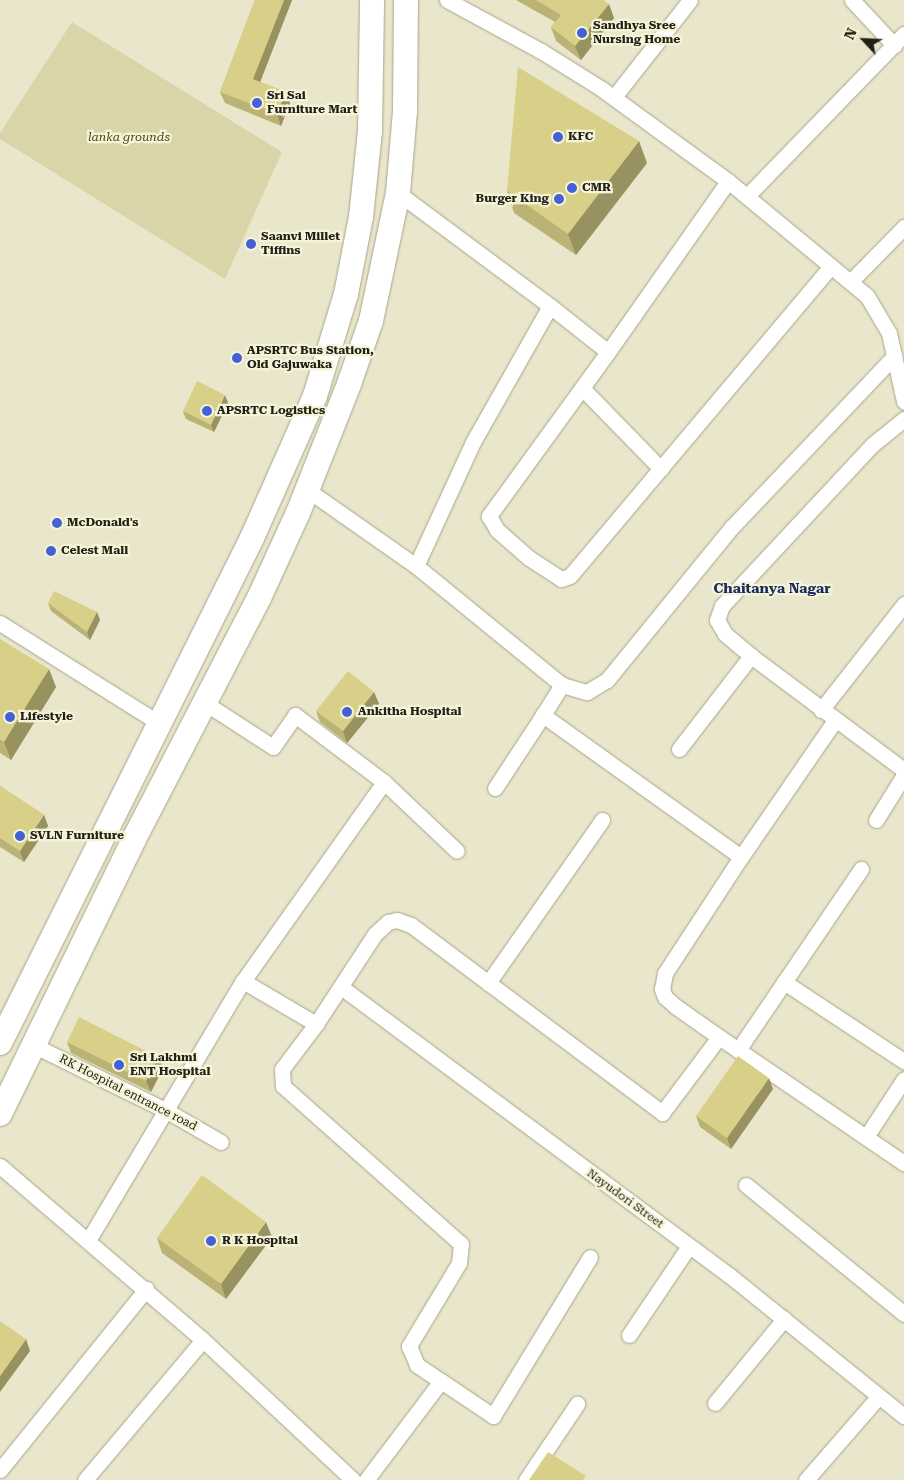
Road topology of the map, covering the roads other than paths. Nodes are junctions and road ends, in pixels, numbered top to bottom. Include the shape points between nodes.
1 (372, 0) edge
2 (406, 0) edge
3 (447, 0) edge
4 (690, 0) edge
5 (852, 0) edge
6 (899, 39) edge
7 (614, 97) junction
8 (728, 181) junction
9 (398, 193) junction
10 (747, 196) junction
11 (904, 228) edge
12 (831, 266) junction
13 (851, 281) junction
14 (550, 306) junction
15 (608, 352) junction
16 (894, 356) junction
17 (582, 388) junction
18 (904, 401) edge
19 (904, 419) edge
20 (661, 469) junction
21 (306, 489) junction
22 (416, 566) junction
23 (904, 604) edge
24 (0, 623) edge
25 (751, 656) junction
26 (562, 685) junction
27 (205, 702) junction
28 (821, 710) junction
29 (543, 715) junction
30 (835, 720) junction
31 (159, 723) junction
32 (679, 749) dead end
33 (904, 770) edge
34 (904, 775) edge
35 (384, 782) junction
36 (495, 788) dead end
37 (602, 820) dead end
38 (876, 820) dead end
39 (457, 851) dead end
40 (742, 857) junction
41 (861, 868) dead end
42 (243, 982) junction
43 (784, 982) junction
44 (488, 983) junction
45 (341, 987) junction
46 (316, 1024) junction
47 (719, 1037) junction
48 (0, 1043) edge
49 (33, 1045) junction
50 (738, 1050) junction
51 (904, 1061) edge
52 (904, 1079) edge
53 (166, 1110) junction
54 (0, 1114) edge
55 (866, 1137) junction
56 (221, 1142) dead end
57 (904, 1163) edge
58 (0, 1166) edge
59 (746, 1185) dead end
60 (89, 1240) junction
61 (689, 1246) junction
62 (590, 1257) dead end
63 (146, 1290) junction
64 (904, 1314) edge
65 (784, 1319) junction
66 (629, 1335) dead end
67 (203, 1340) junction
68 (441, 1381) junction
69 (878, 1396) junction
70 (715, 1403) dead end
71 (577, 1404) dead end
72 (904, 1416) edge
73 (0, 1470) edge
74 (85, 1480) edge
75 (353, 1480) edge
76 (366, 1480) edge
77 (526, 1480) edge
78 (806, 1480) edge

1 - 31 main road via 370,131 361,217 334,337 315,396 289,456
2 - 9 main road via 405,112
3 - 7 street via 541,51
4 - 7 street
5 - 6 street
6 - 10 street
7 - 8 street
8 - 10 street
8 - 15 street
9 - 14 street
9 - 21 main road via 371,321
10 - 12 street
11 - 13 street
12 - 13 street
12 - 20 street
13 - 16 street via 881,316
14 - 15 street
14 - 22 street via 473,442
15 - 17 street
16 - 18 street
16 - 26 street via 732,527 607,680 586,692
17 - 20 street
17 - 20 street via 491,510 489,520 497,530 550,573 566,579
19 - 25 street via 872,445 722,606 717,620 720,628
21 - 22 street
21 - 27 main road via 259,598
22 - 26 street
23 - 28 street
24 - 31 street
25 - 28 street
25 - 32 street
26 - 29 street
27 - 35 street via 273,747 295,715
27 - 49 main road
28 - 30 street
29 - 36 street
29 - 40 street
30 - 33 street
30 - 40 street
31 - 48 main road
34 - 38 street
35 - 39 street
35 - 42 street
37 - 44 street
40 - 47 street via 665,973 662,989 665,998
41 - 43 street
42 - 46 street
42 - 53 street
43 - 50 street
43 - 51 street
44 - 45 street via 411,925 396,920 382,926 375,934
44 - 47 street via 662,1113
45 - 46 street
45 - 61 street, Nayudori Street
46 - 68 street via 282,1069 283,1086 461,1244 460,1263 409,1346 417,1365
47 - 50 street
49 - 53 street, RK Hospital entrance road
49 - 54 main road
50 - 55 street
52 - 55 street
53 - 56 street, RK Hospital entrance road
53 - 60 street
55 - 57 street
58 - 60 street
59 - 64 street
60 - 63 street
61 - 65 street, Nayudori Street
61 - 66 street
62 - 68 street via 493,1416
63 - 67 street
63 - 73 street
65 - 69 street, Nayudori Street
65 - 70 street
67 - 74 street
67 - 75 street
68 - 76 street
69 - 72 street, Nayudori Street
69 - 78 street
71 - 77 street

